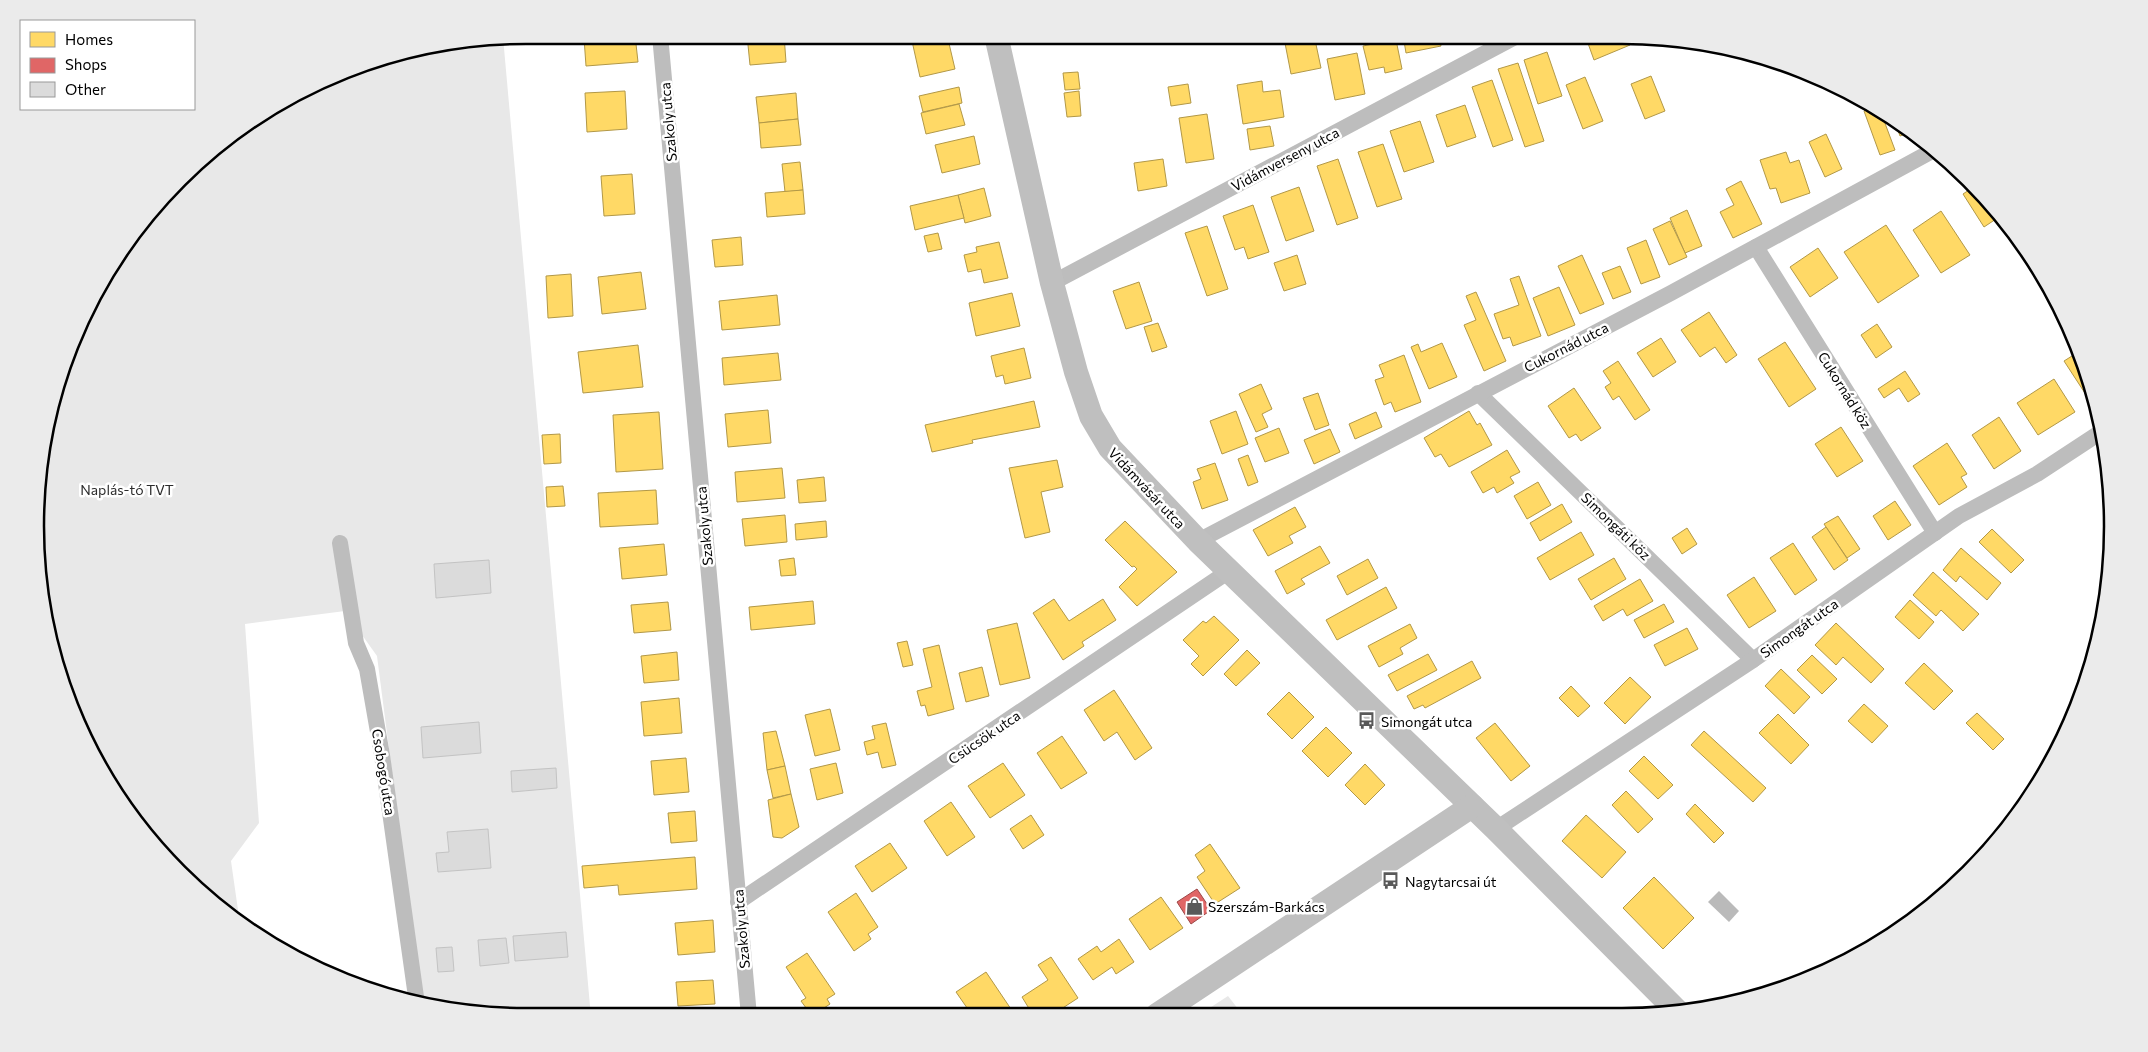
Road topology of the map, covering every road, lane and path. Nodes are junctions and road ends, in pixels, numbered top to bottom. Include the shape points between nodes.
1 (661, 44) edge
2 (998, 44) edge
3 (1502, 44) edge
4 (1928, 153) edge
5 (1756, 246) junction
6 (1052, 282) junction
7 (1478, 393) junction
8 (2096, 436) edge
9 (1935, 533) junction
10 (1198, 541) junction
11 (340, 543) dead end
12 (1229, 572) junction
13 (1753, 660) junction
14 (1472, 806) junction
15 (1496, 829) junction
16 (738, 902) junction
17 (416, 995) edge
18 (1671, 1005) edge
19 (748, 1008) edge
20 (1168, 1008) edge

1 - 16 street, Szakoly utca
2 - 6 main road, Vidámvásár utca
3 - 6 street, Vidámverseny utca
4 - 5 street, Cukornád utca
5 - 7 street, Cukornád utca
5 - 9 street, Cukornád köz
6 - 10 main road, Vidámvásár utca via 1082,391 1098,431 1122,464
7 - 10 street, Cukornád utca
7 - 13 street, Simongáti köz
8 - 9 street, Simongát utca
9 - 13 street, Simongát utca
10 - 12 main road, Vidámvásár utca
11 - 17 street, Csobogó utca via 356,643 366,668 382,755
12 - 14 main road, Vidámvásár utca
12 - 16 street, Csücsök utca
13 - 15 street, Simongát utca
14 - 15 main road
14 - 20 main road
15 - 18 main road
16 - 19 street, Szakoly utca

